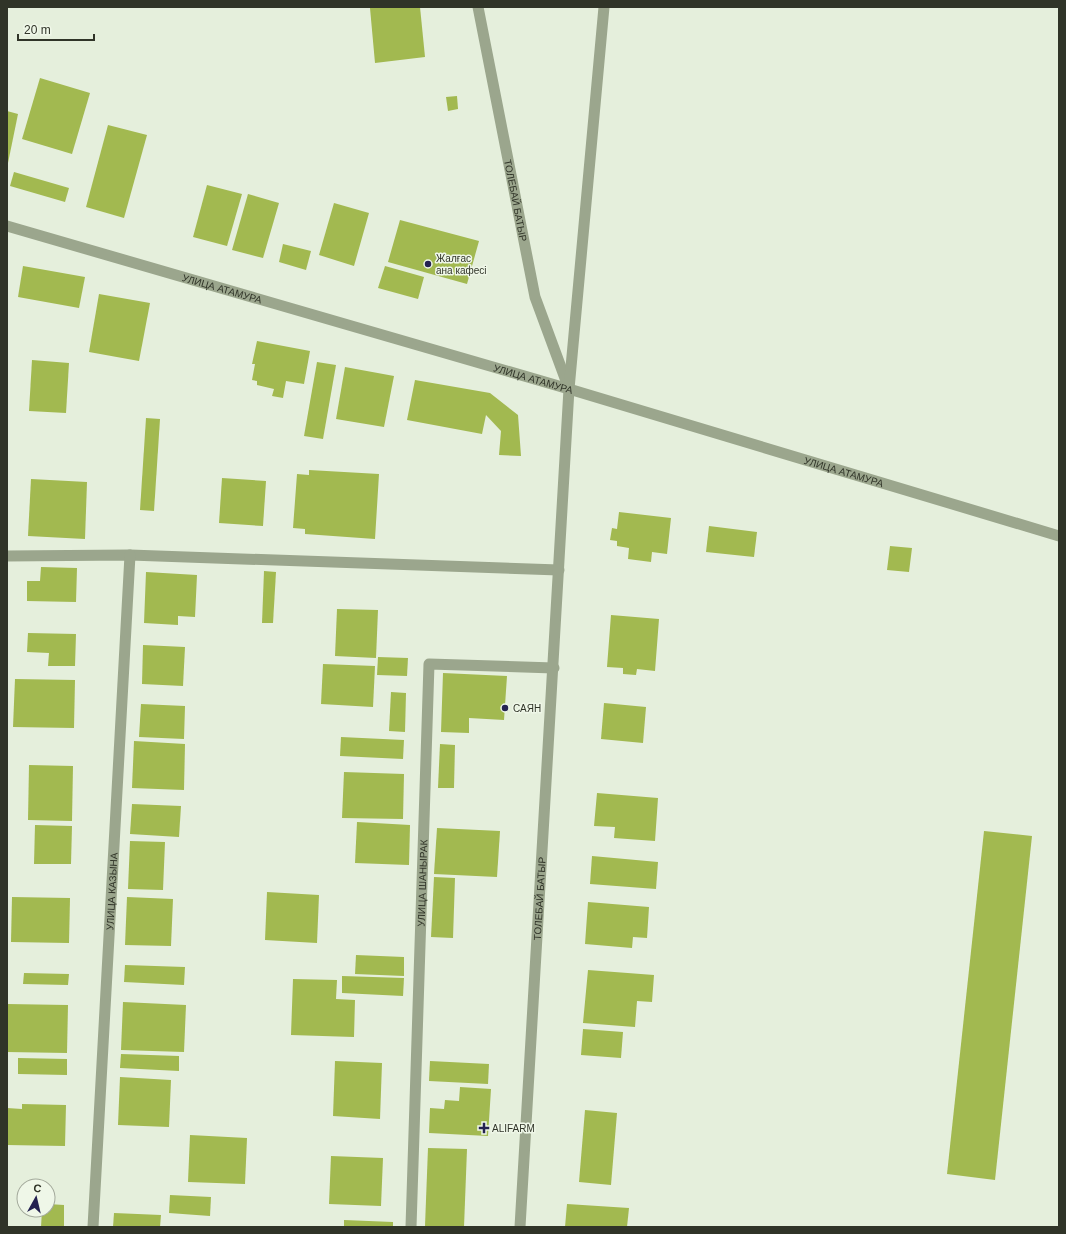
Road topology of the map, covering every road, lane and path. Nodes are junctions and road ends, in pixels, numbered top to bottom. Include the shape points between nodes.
1 (478, 7) edge
2 (604, 7) edge
3 (7, 226) edge
4 (569, 389) junction
5 (1059, 536) edge
6 (7, 556) edge
7 (130, 556) junction
8 (559, 570) junction
9 (554, 668) junction
10 (93, 1227) edge
11 (412, 1227) edge
12 (520, 1227) edge

1 - 4 street, ТОЛЕБАЙ БАТЫР via 535,297
2 - 4 street, ТОЛЕБАЙ БАТЫР
3 - 4 street, УЛИЦА АТАМУРА
4 - 5 street, УЛИЦА АТАМУРА
4 - 8 street, ТОЛЕБАЙ БАТЫР
6 - 7 street
7 - 8 street
7 - 10 street, УЛИЦА КАЗЫНА
8 - 9 street, ТОЛЕБАЙ БАТЫР
9 - 11 street, УЛИЦА ШАНЫРАК via 429,664
9 - 12 street, ТОЛЕБАЙ БАТЫР

